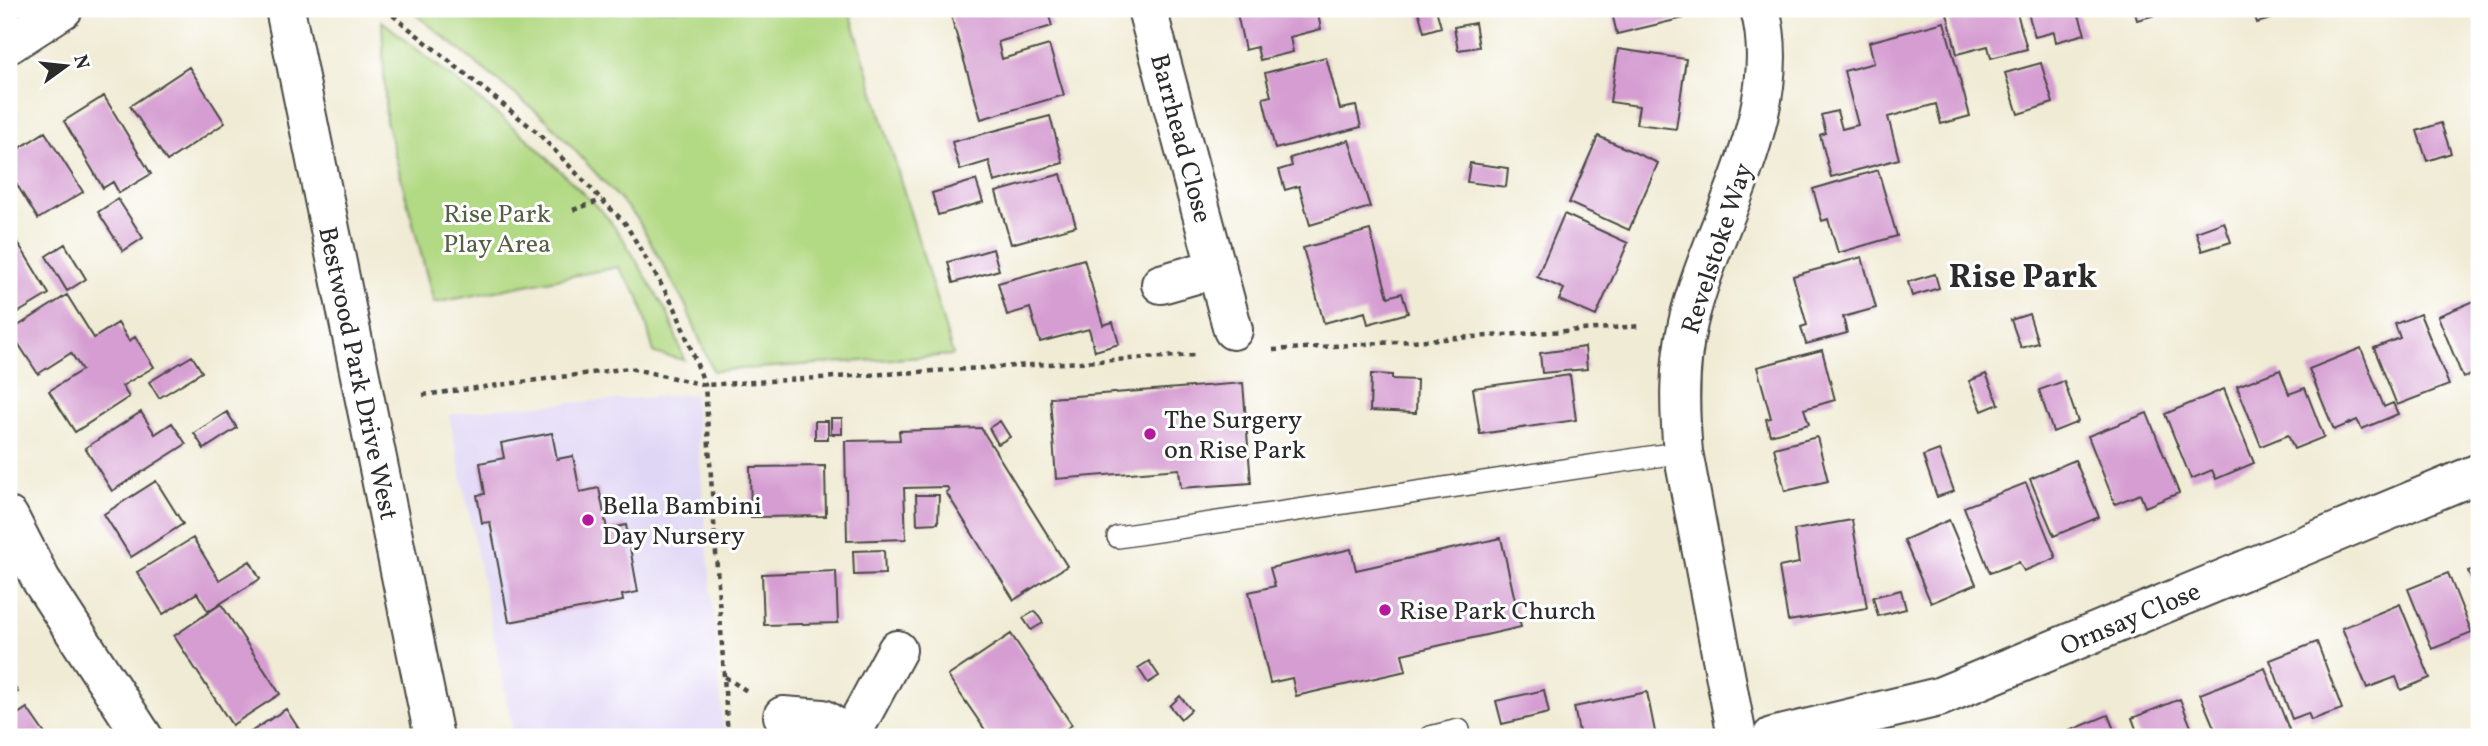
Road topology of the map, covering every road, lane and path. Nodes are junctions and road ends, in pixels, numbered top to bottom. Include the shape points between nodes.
1 (63, 9) edge
2 (285, 9) edge
3 (385, 9) edge
4 (1147, 9) edge
5 (1760, 9) edge
6 (9, 44) edge
7 (602, 200) junction
8 (573, 209) dead end
9 (1217, 268) junction
10 (1161, 284) dead end
11 (1688, 323) junction
12 (1233, 330) dead end
13 (1266, 350) dead end
14 (1198, 354) dead end
15 (705, 385) junction
16 (423, 395) dead end
17 (1682, 452) junction
18 (2479, 472) edge
19 (9, 517) edge
20 (1118, 537) dead end
21 (897, 650) dead end
22 (783, 716) dead end
23 (1460, 730) dead end
24 (144, 737) edge
25 (434, 737) edge
26 (728, 737) edge
27 (850, 737) edge
28 (1430, 737) edge
29 (1737, 737) edge
30 (1772, 737) edge

1 - 6 street
2 - 25 street, Bestwood Park Drive West
3 - 7 path via 538,133
4 - 9 street, Barrhead Close
5 - 11 street, Revelstoke Way via 1766,61 1763,95
7 - 8 path
7 - 15 path via 625,223 675,308
9 - 10 street
9 - 12 street, Barrhead Close
11 - 13 path
11 - 17 street, Revelstoke Way via 1680,383
14 - 15 path
15 - 16 path via 629,368
15 - 26 path
17 - 20 lane
17 - 29 street, Revelstoke Way
18 - 30 street, Ornsay Close via 1939,698
19 - 24 street via 41,580
21 - 27 street
22 - 27 street via 823,719
23 - 28 lane

